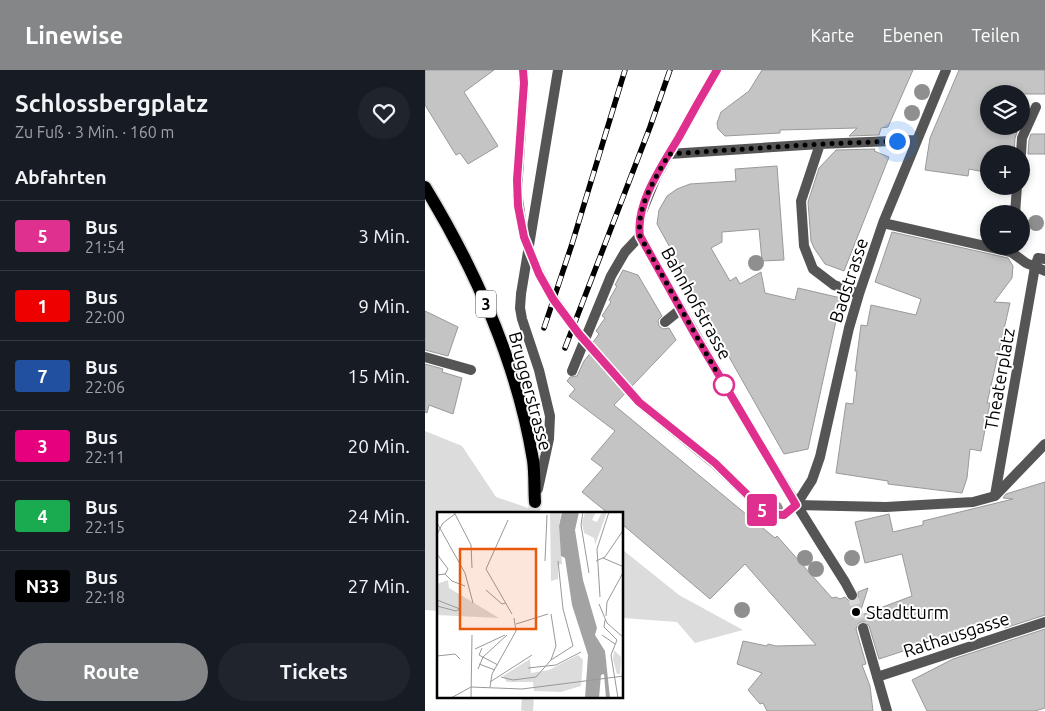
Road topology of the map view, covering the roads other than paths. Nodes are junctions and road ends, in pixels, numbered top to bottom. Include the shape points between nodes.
1 (523, 70) edge
2 (558, 70) edge
3 (717, 70) edge
4 (946, 70) edge
5 (1036, 107) dead end
6 (916, 140) junction
7 (820, 144) junction
8 (1022, 145) edge
9 (669, 154) junction
10 (425, 187) edge
11 (883, 223) junction
12 (522, 226) tunnel mouth
13 (640, 236) junction
14 (980, 243) edge
15 (1019, 255) edge
16 (1045, 259) edge
17 (1036, 267) edge
18 (859, 294) junction
19 (681, 309) junction
20 (665, 322) dead end
21 (425, 357) edge
22 (471, 370) dead end
23 (571, 371) dead end
24 (639, 402) tunnel mouth
25 (1045, 444) edge
26 (995, 496) junction
27 (535, 502) joint
28 (796, 505) junction
29 (851, 595) tunnel mouth
30 (1045, 622) edge
31 (863, 628) tunnel mouth
32 (877, 677) junction
33 (887, 711) edge

1 - 12 street via 517,192
2 - 27 street, bridge via 520,308 551,416
3 - 9 street, Bahnhofstrasse
4 - 6 street, Badstrasse
5 - 8 street
6 - 7 street
6 - 11 street, Badstrasse
7 - 9 street
7 - 18 street via 801,200 803,246 813,269 834,285
9 - 13 street, Bahnhofstrasse via 653,182 641,214
10 - 27 main road, Bruggerstrasse / 3 via 468,263 498,332 521,406 533,462
11 - 14 street
11 - 18 street, Badstrasse
13 - 19 street, Bahnhofstrasse
13 - 23 street via 625,252 611,276
15 - 17 street
16 - 17 street via 1037,258
17 - 26 street, Theaterplatz
18 - 28 street, Badstrasse via 820,457 812,480
19 - 20 street
19 - 28 street, Bahnhofstrasse
21 - 22 street
24 - 28 street via 715,463 767,514 784,515
25 - 26 street
26 - 28 street via 973,502 886,507
28 - 29 street, Bahnhofstrasse
30 - 32 street, Rathausgasse
31 - 32 street
32 - 33 street

